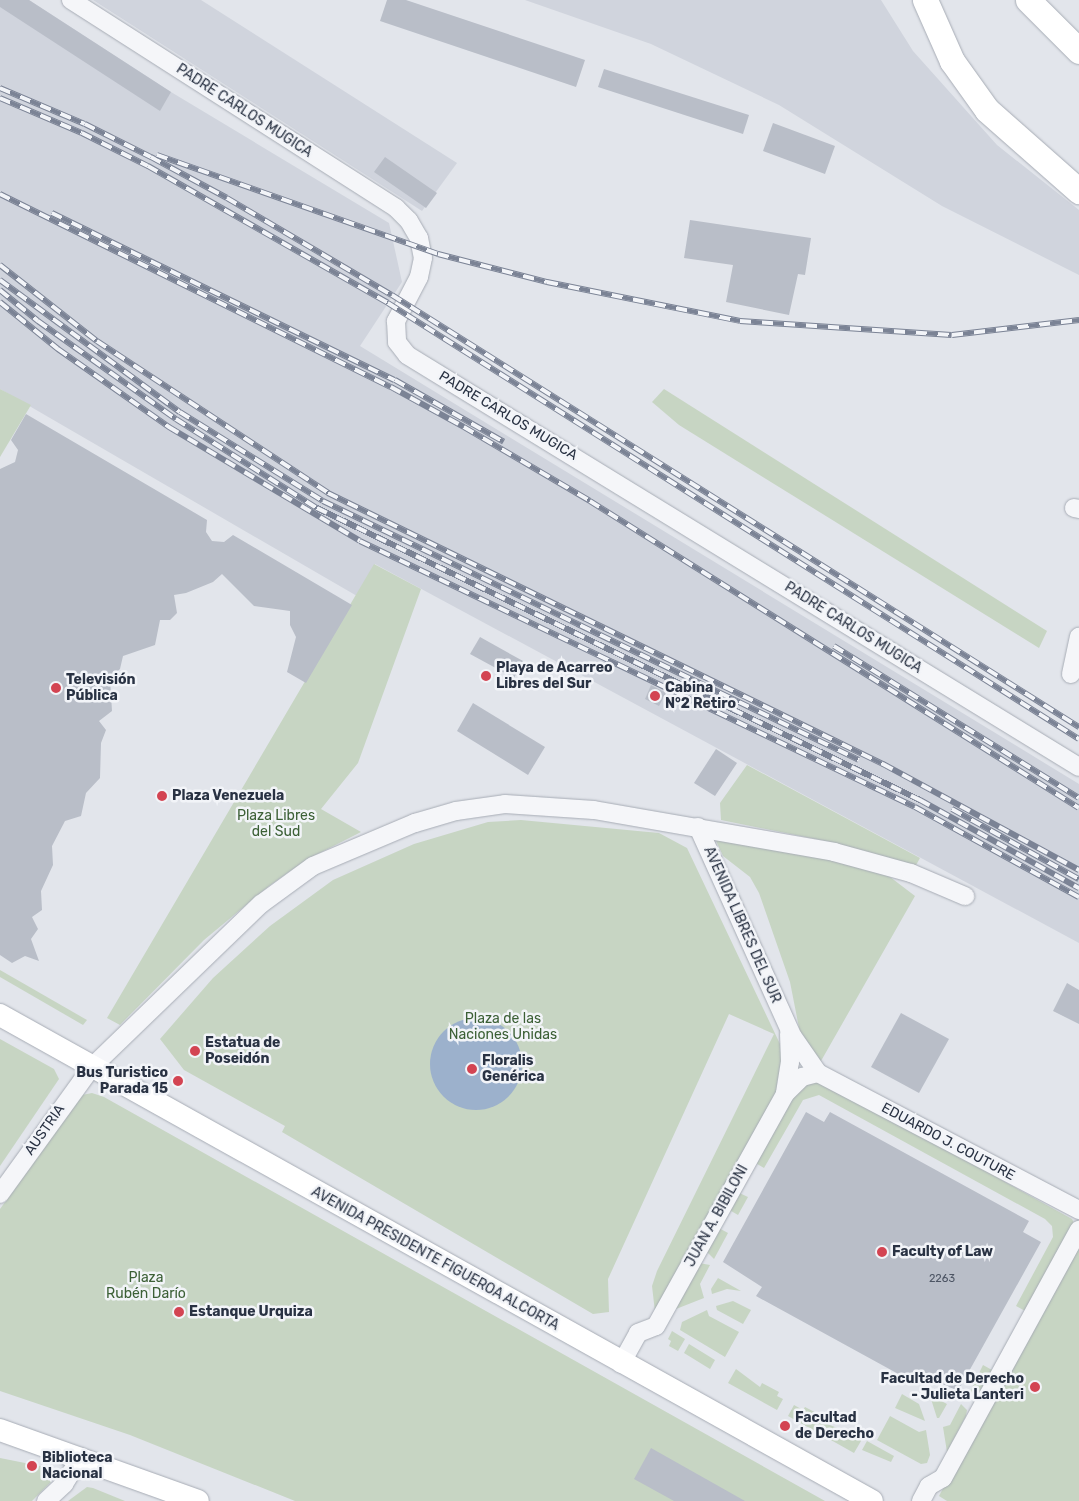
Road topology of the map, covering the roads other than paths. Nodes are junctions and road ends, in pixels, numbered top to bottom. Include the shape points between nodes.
1 (71, 0) edge
2 (925, 0) edge
3 (1028, 0) edge
4 (1079, 51) edge
5 (1079, 191) edge
6 (1079, 638) edge
7 (1071, 674) dead end
8 (1079, 767) edge
9 (698, 827) junction
10 (965, 896) dead end
11 (0, 1015) edge
12 (787, 1024) junction
13 (92, 1067) junction
14 (818, 1073) junction
15 (785, 1094) junction
16 (0, 1194) edge
17 (1079, 1210) edge
18 (1079, 1230) edge
19 (621, 1364) junction
20 (0, 1430) edge
21 (81, 1457) junction
22 (191, 1499) edge
23 (46, 1501) edge
24 (872, 1501) edge
25 (921, 1501) edge

1 - 8 street, PADRE CARLOS MUGICA via 396,208 409,221 419,238 423,258 419,277 396,320 397,342 407,355
2 - 5 highway via 952,61 987,110
3 - 4 highway
6 - 7 street
9 - 10 street, AUSTRIA via 875,862
9 - 12 street, AVENIDA LIBRES DEL SUR
9 - 13 street, AUSTRIA via 594,810 505,804 456,811 359,844 305,871 261,904
11 - 13 main road, AVENIDA PRESIDENTE FIGUEROA ALCORTA
12 - 14 street, AVENIDA LIBRES DEL SUR
12 - 15 street, AVENIDA LIBRES DEL SUR via 790,1062
13 - 16 street, AUSTRIA
13 - 19 main road, AVENIDA PRESIDENTE FIGUEROA ALCORTA
14 - 15 street, JUAN A. BIBILONI via 802,1077
14 - 17 street, EDUARDO J. COUTURE
15 - 19 street, JUAN A. BIBILONI via 656,1326 638,1333
18 - 25 street via 943,1478 929,1486
19 - 24 main road, AVENIDA PRESIDENTE FIGUEROA ALCORTA
20 - 21 main road
21 - 22 main road
21 - 23 street via 64,1484

